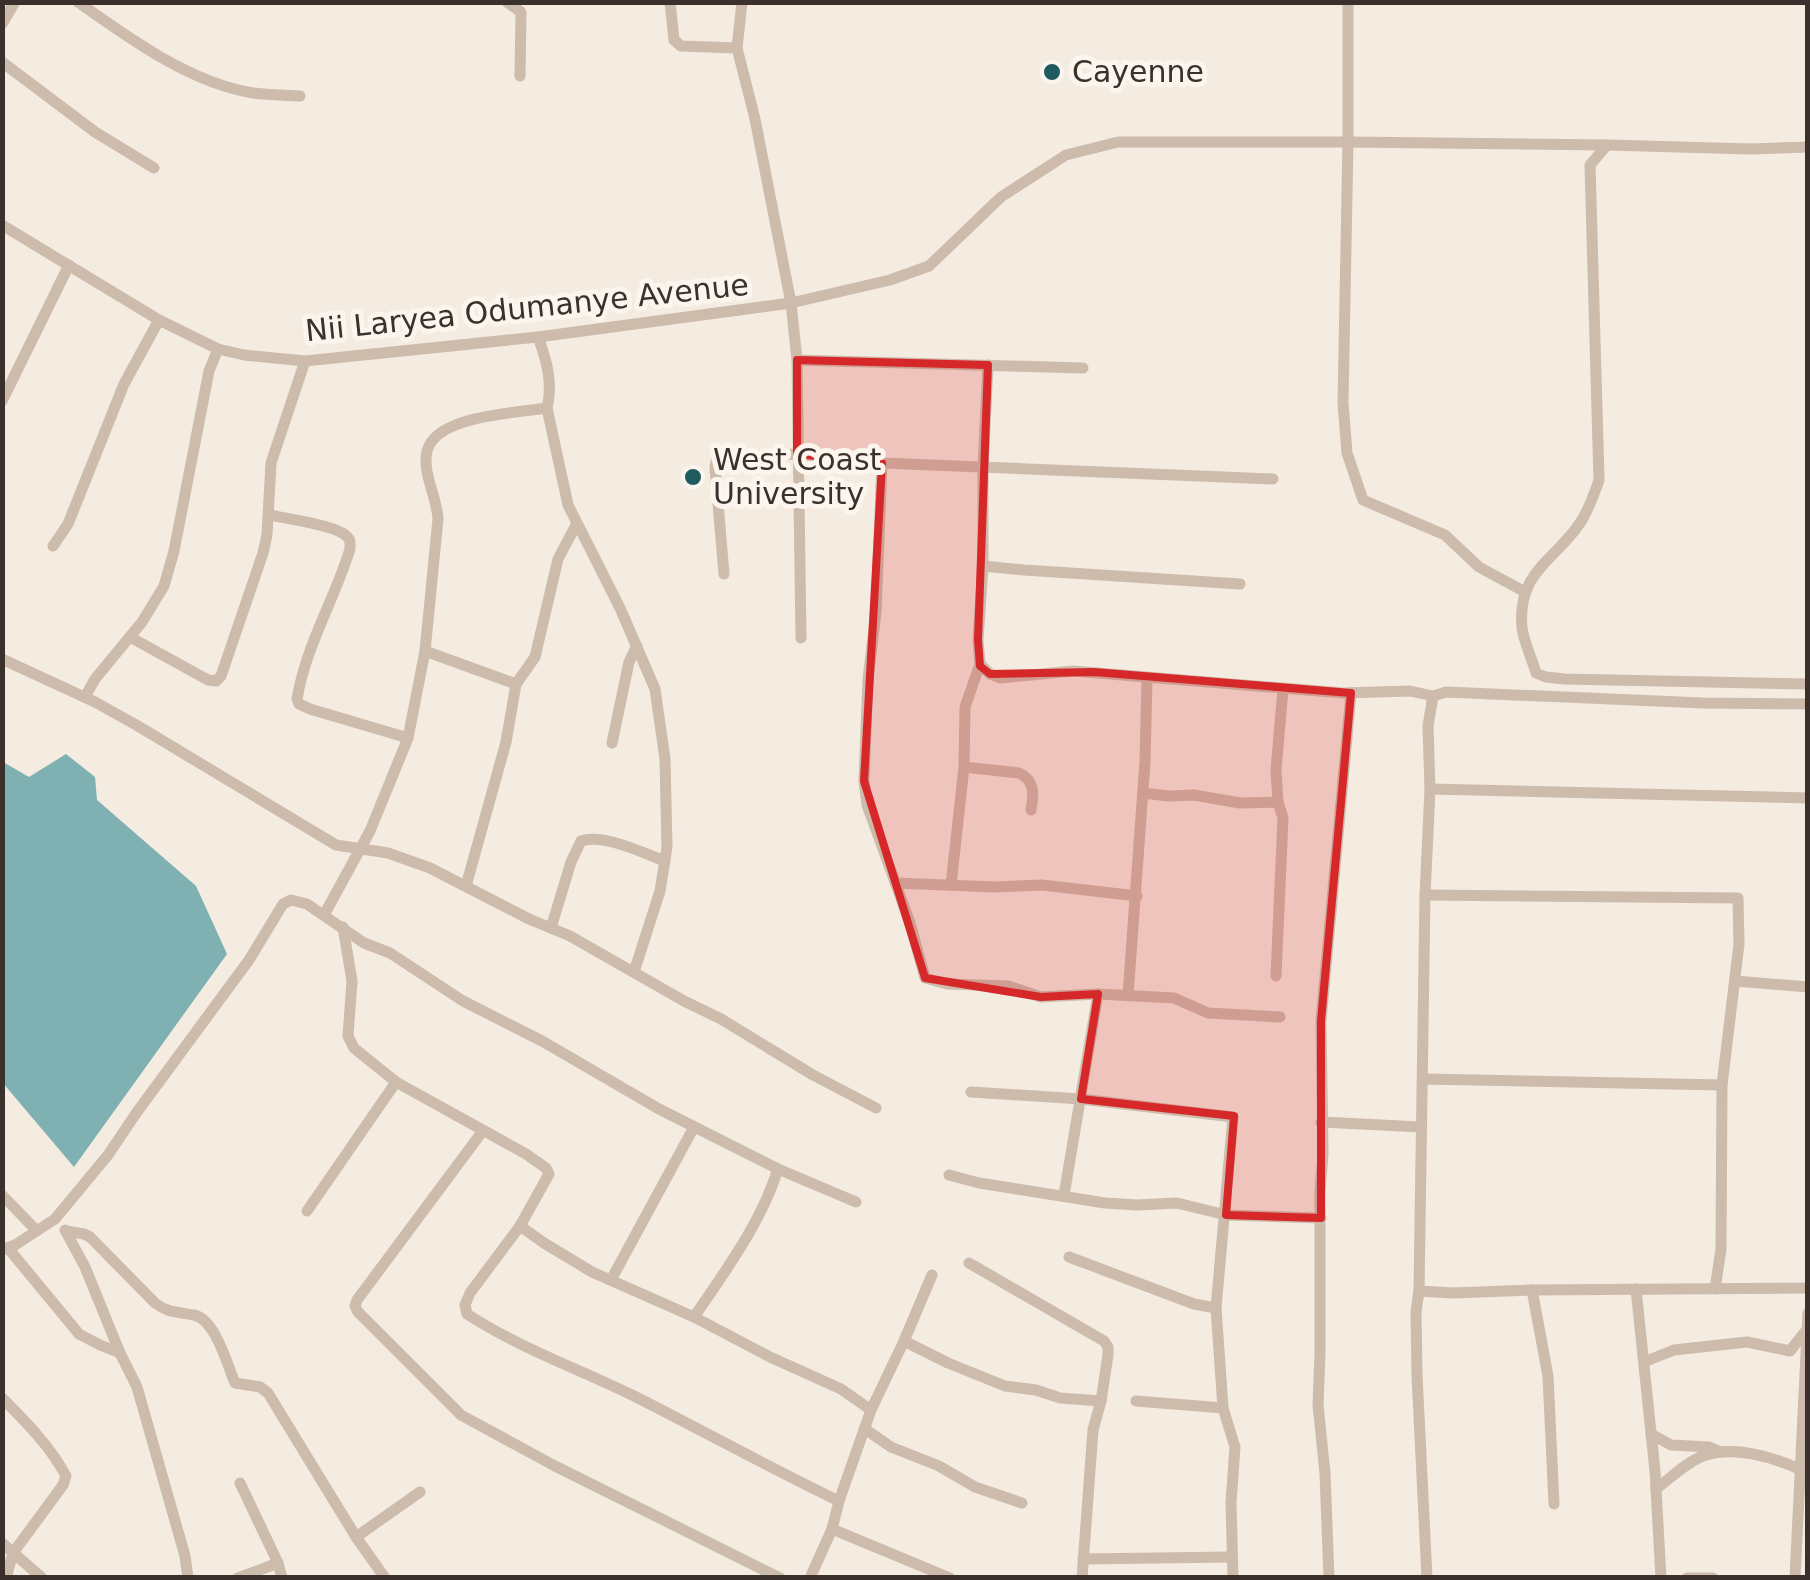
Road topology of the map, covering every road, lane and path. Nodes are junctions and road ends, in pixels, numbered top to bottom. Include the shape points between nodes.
1 (15, 2) edge
2 (78, 2) edge
3 (507, 2) edge
4 (670, 2) edge
5 (742, 2) edge
6 (1348, 2) edge
7 (2, 24) edge
8 (737, 48) junction
9 (2, 62) edge
10 (520, 76) dead end
11 (300, 96) dead end
12 (1348, 142) junction
13 (1607, 145) junction
14 (1808, 147) edge
15 (154, 168) dead end
16 (2, 225) edge
17 (69, 265) junction
18 (791, 303) junction
19 (160, 320) junction
20 (538, 338) junction
21 (218, 349) junction
22 (797, 360) junction
23 (305, 361) junction
24 (988, 365) junction
25 (1083, 368) dead end
26 (2, 401) edge
27 (547, 408) junction
28 (797, 454) junction
29 (882, 463) junction
30 (983, 468) junction
31 (1273, 479) dead end
32 (269, 515) junction
33 (576, 525) junction
34 (53, 546) dead end
35 (982, 566) junction
36 (724, 574) dead end
37 (1240, 584) dead end
38 (1525, 592) junction
39 (130, 637) junction
40 (801, 638) dead end
41 (638, 646) junction
42 (424, 651) junction
43 (2, 659) edge
44 (980, 664) junction
45 (1147, 679) junction
46 (516, 684) junction
47 (1808, 684) edge
48 (1284, 688) junction
49 (1351, 693) junction
50 (1433, 696) junction
51 (85, 698) junction
52 (1808, 704) edge
53 (408, 738) junction
54 (612, 743) dead end
55 (964, 767) junction
56 (1430, 789) junction
57 (1143, 793) junction
58 (1808, 798) edge
59 (1278, 802) junction
60 (1030, 810) dead end
61 (361, 849) junction
62 (665, 861) junction
63 (895, 883) junction
64 (951, 885) junction
65 (466, 886) junction
66 (1425, 895) junction
67 (1136, 896) junction
68 (324, 915) junction
69 (343, 927) junction
70 (550, 928) junction
71 (634, 972) junction
72 (1276, 976) dead end
73 (1735, 981) junction
74 (1808, 987) edge
75 (1098, 994) junction
76 (1128, 995) junction
77 (1280, 1016) dead end
78 (1422, 1079) junction
79 (396, 1082) junction
80 (1722, 1086) junction
81 (972, 1092) dead end
82 (1081, 1099) junction
83 (876, 1108) dead end
84 (1321, 1122) junction
85 (694, 1127) junction
86 (1421, 1127) junction
87 (482, 1132) junction
88 (778, 1169) junction
89 (950, 1175) dead end
90 (2, 1195) edge
91 (1064, 1195) junction
92 (856, 1202) dead end
93 (307, 1211) dead end
94 (1226, 1215) junction
95 (1321, 1218) junction
96 (54, 1219) junction
97 (520, 1226) junction
98 (36, 1230) junction
99 (66, 1232) junction
100 (5, 1249) edge
101 (1069, 1257) dead end
102 (969, 1263) dead end
103 (932, 1275) dead end
104 (611, 1280) junction
105 (1808, 1288) edge
106 (1636, 1289) junction
107 (1714, 1289) junction
108 (1532, 1290) junction
109 (1419, 1291) junction
110 (1216, 1308) junction
111 (1808, 1313) edge
112 (694, 1317) junction
113 (1806, 1332) edge
114 (904, 1341) junction
115 (120, 1353) junction
116 (1644, 1362) junction
117 (2, 1398) edge
118 (1100, 1401) junction
119 (1136, 1401) dead end
120 (1224, 1408) junction
121 (871, 1410) junction
122 (865, 1430) junction
123 (1651, 1434) junction
124 (1722, 1453) junction
125 (1799, 1470) junction
126 (240, 1483) dead end
127 (1656, 1489) junction
128 (420, 1492) dead end
129 (839, 1502) junction
130 (1022, 1503) dead end
131 (1554, 1504) dead end
132 (832, 1529) junction
133 (356, 1537) junction
134 (2, 1543) edge
135 (13, 1553) junction
136 (1231, 1557) junction
137 (1082, 1560) junction
138 (278, 1563) junction
139 (766, 1570) junction
140 (6, 1578) edge
141 (42, 1578) edge
142 (188, 1578) edge
143 (238, 1578) edge
144 (282, 1578) edge
145 (385, 1578) edge
146 (754, 1578) edge
147 (780, 1578) edge
148 (810, 1578) edge
149 (950, 1578) edge
150 (1082, 1578) edge
151 (1232, 1578) edge
152 (1329, 1578) edge
153 (1428, 1578) edge
154 (1661, 1578) edge
155 (1687, 1578) edge
156 (1713, 1578) edge
157 (1795, 1578) edge

1 - 7 street
2 - 11 street via 183,70 250,92
3 - 10 street via 521,12
4 - 8 street via 674,40 681,46
5 - 8 street
6 - 12 street
8 - 18 street
9 - 15 street
12 - 13 street, Nii Laryea Odumanye Avenue
12 - 18 street, Nii Laryea Odumanye Avenue via 1118,142 1066,155 1001,197 929,266
12 - 38 street via 1344,403 1347,453 1363,500 1444,536 1479,567
13 - 14 street, Nii Laryea Odumanye Avenue
13 - 38 street via 1590,166 1600,480 1582,520 1540,564
16 - 17 street, Nii Laryea Odumanye Avenue
17 - 19 street, Nii Laryea Odumanye Avenue
17 - 26 street
18 - 20 street, Nii Laryea Odumanye Avenue
18 - 22 street
19 - 21 street, Nii Laryea Odumanye Avenue
19 - 34 street via 124,384
20 - 23 street, Nii Laryea Odumanye Avenue
20 - 27 street via 550,378
21 - 23 street, Nii Laryea Odumanye Avenue
21 - 39 street via 164,586
22 - 24 street
22 - 28 street
23 - 32 street via 271,463
24 - 25 street
24 - 30 street
27 - 33 street
27 - 42 street via 460,423 431,443 427,467 438,520
28 - 29 street
28 - 36 street via 716,462
28 - 40 street
29 - 30 street
29 - 63 street via 864,782
30 - 31 street
30 - 35 street
32 - 39 street via 263,553 216,681
32 - 53 street via 350,540 305,660 299,704
33 - 41 street
33 - 46 street via 558,559 535,657
35 - 37 street
35 - 44 street
38 - 47 street via 1522,629 1536,673 1546,677
39 - 51 street
41 - 54 street
41 - 62 street via 655,689 665,760
42 - 46 street
42 - 53 street
43 - 51 street
44 - 45 street via 1000,678 1072,671
44 - 55 street via 965,708
45 - 48 street
45 - 57 street
46 - 65 street
48 - 49 street
48 - 59 street
49 - 50 street
49 - 84 street via 1321,1021
50 - 52 street
50 - 56 street
51 - 61 street via 336,845
53 - 61 street
55 - 60 street via 1027,776
55 - 64 street
56 - 58 street
56 - 66 street
57 - 59 street
57 - 67 street
59 - 72 street via 1284,818
61 - 65 street via 388,852
61 - 68 street
62 - 70 street via 604,840 581,841
62 - 71 street
63 - 64 street
63 - 75 street via 924,978 1008,986 1041,997
64 - 67 street via 1042,885
65 - 70 street
66 - 73 street via 1738,898
66 - 78 street
67 - 76 street
68 - 69 street
68 - 96 street via 300,901 283,904 250,960
69 - 79 street via 352,981 350,1042
69 - 85 street
70 - 71 street
71 - 83 street
73 - 74 street
73 - 80 street
75 - 76 street
75 - 82 street
76 - 77 street via 1174,998 1208,1013
78 - 80 street
78 - 86 street
79 - 87 street
79 - 93 street
80 - 107 street via 1721,1249
81 - 82 street
82 - 91 street
82 - 94 street via 1233,1117
84 - 86 street
84 - 95 street
85 - 88 street
85 - 104 street
86 - 109 street
87 - 97 street via 546,1168
87 - 139 street via 354,1306 460,1414
88 - 92 street
88 - 112 street via 730,1268
89 - 91 street
90 - 98 street
91 - 94 street via 1119,1204 1177,1202
94 - 95 street
94 - 110 street
95 - 152 street via 1318,1405
96 - 98 street
96 - 99 street
97 - 104 street
97 - 129 street via 470,1293 467,1314
98 - 100 street
99 - 115 street
99 - 133 street via 90,1238 166,1311 210,1324 236,1383 268,1393
100 - 115 street via 79,1334
101 - 110 street
102 - 118 street via 1104,1341
103 - 114 street
104 - 112 street
105 - 107 street
106 - 107 street
106 - 108 street
106 - 116 street
108 - 109 street
108 - 131 street via 1548,1376
109 - 153 street
110 - 120 street
111 - 113 street
112 - 121 street
113 - 116 street via 1790,1352 1747,1342 1674,1350
113 - 125 street
114 - 118 street via 1005,1386
114 - 121 street
115 - 142 street via 156,1449
116 - 123 street
117 - 135 street via 66,1476
118 - 137 street
119 - 120 street
120 - 136 street via 1235,1448
121 - 122 street
122 - 129 street
122 - 130 street via 975,1487
123 - 124 street via 1671,1445
123 - 127 street
124 - 125 street via 1762,1455
124 - 127 street via 1701,1457
125 - 157 street
126 - 138 street
127 - 154 street
128 - 133 street
129 - 132 street
132 - 148 street
132 - 149 street
133 - 145 street
134 - 135 street
135 - 140 street
135 - 141 street
136 - 137 street
136 - 151 street
137 - 150 street
138 - 143 street
138 - 144 street
139 - 146 street
139 - 147 street
155 - 156 street

